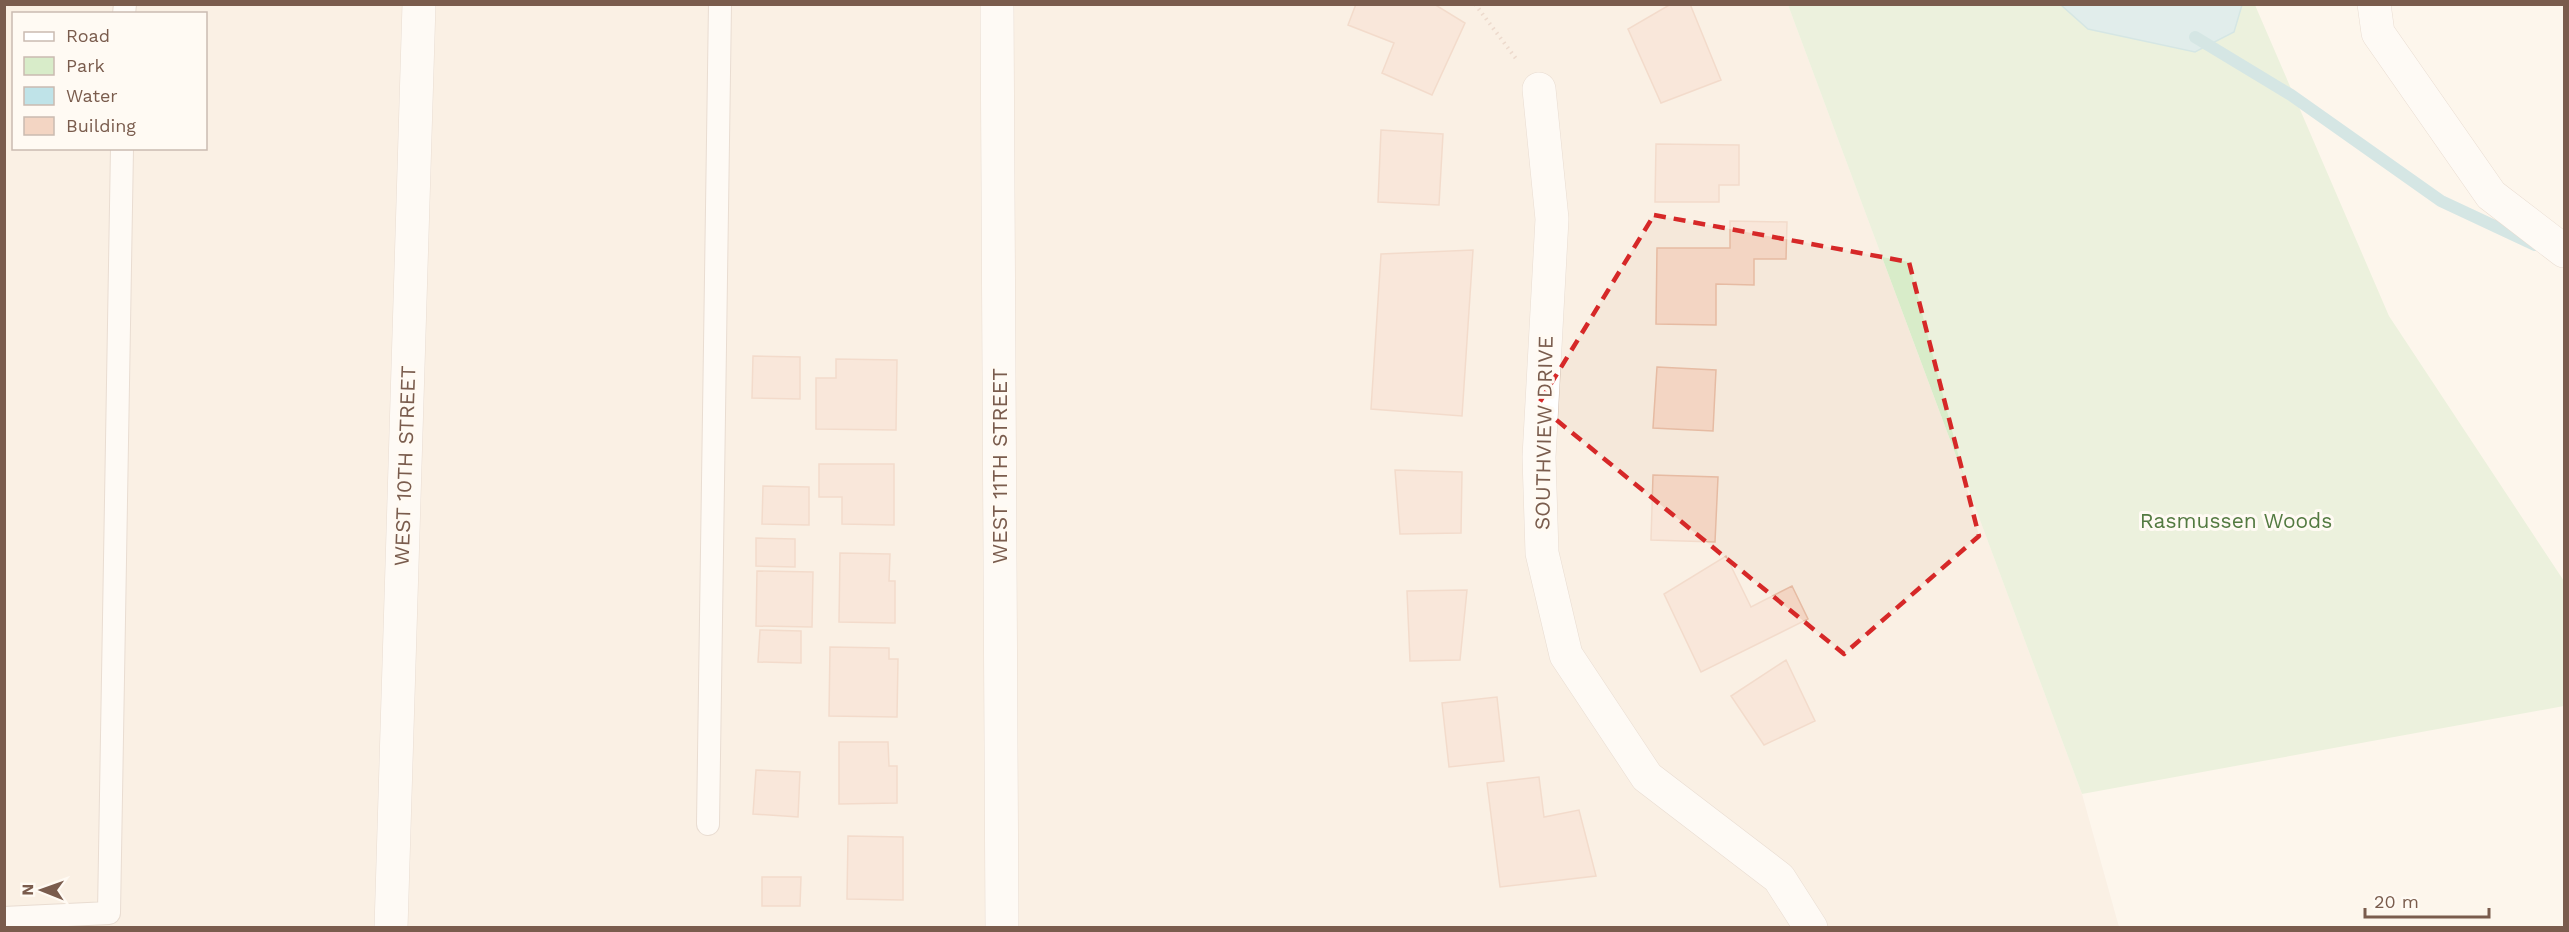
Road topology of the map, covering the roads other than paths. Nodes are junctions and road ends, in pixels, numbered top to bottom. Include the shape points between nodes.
1 (419, 4) edge
2 (720, 4) edge
3 (997, 4) edge
4 (2374, 4) edge
5 (1539, 89) road end
6 (122, 150) edge
7 (2565, 251) edge
8 (708, 824) dead end
9 (4, 918) edge
10 (391, 927) edge
11 (1002, 927) edge
12 (1811, 927) edge

1 - 10 street, WEST 10TH STREET
2 - 8 lane
3 - 11 street, WEST 11TH STREET
4 - 7 street via 2378,33 2490,195
5 - 12 street, SOUTHVIEW DRIVE via 1552,219 1539,457 1542,553 1566,655 1647,777 1779,878
6 - 9 lane via 109,913

